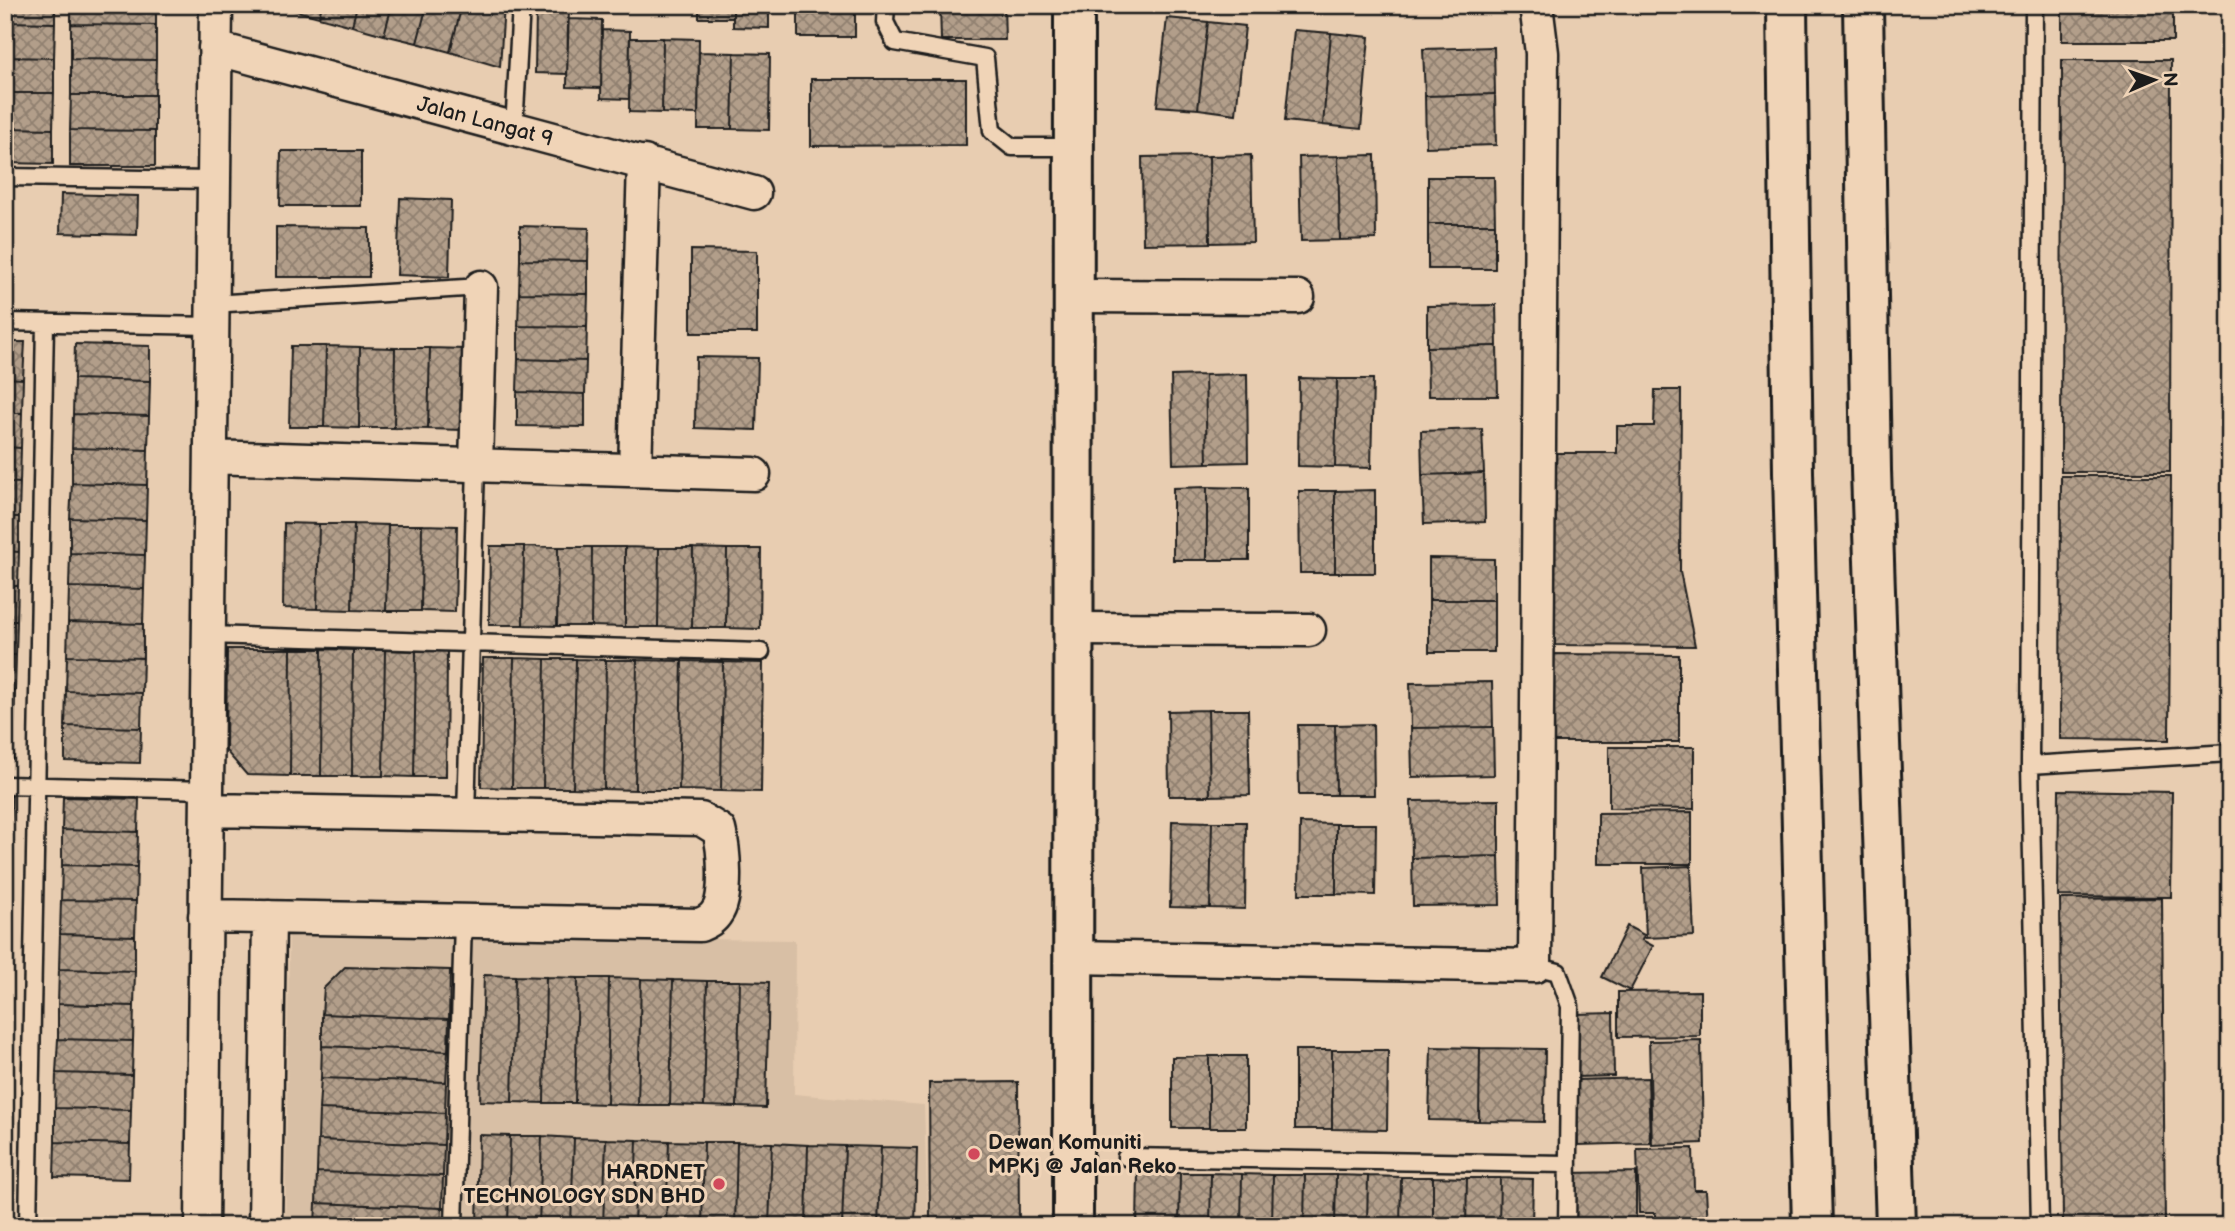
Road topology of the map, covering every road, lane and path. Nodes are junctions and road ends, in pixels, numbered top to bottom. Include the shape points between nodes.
1 (216, 5) edge
2 (521, 5) edge
3 (886, 5) edge
4 (1074, 5) edge
5 (1536, 5) edge
6 (1787, 5) edge
7 (1863, 5) edge
8 (2034, 5) edge
9 (215, 48) junction
10 (514, 129) junction
11 (1076, 147) junction
12 (644, 162) junction
13 (5, 177) edge
14 (214, 180) junction
15 (754, 193) dead end
16 (481, 287) joint
17 (1075, 296) junction
18 (1298, 297) dead end
19 (212, 315) junction
20 (5, 322) edge
21 (45, 323) junction
22 (211, 457) junction
23 (476, 466) junction
24 (635, 470) junction
25 (754, 474) dead end
26 (1074, 629) junction
27 (1310, 631) dead end
28 (209, 635) junction
29 (471, 643) junction
30 (761, 652) dead end
31 (2230, 753) edge
32 (2030, 765) junction
33 (5, 786) edge
34 (36, 786) junction
35 (207, 800) junction
36 (466, 815) junction
37 (205, 916) junction
38 (269, 917) junction
39 (463, 921) junction
40 (1073, 957) junction
41 (1535, 966) junction
42 (1126, 1157) dead end
43 (1568, 1164) junction
44 (27, 1226) edge
45 (202, 1226) edge
46 (265, 1226) edge
47 (454, 1226) edge
48 (1073, 1226) edge
49 (1567, 1226) edge
50 (1812, 1226) edge
51 (1896, 1226) edge
52 (2040, 1226) edge

1 - 9 street
2 - 10 lane
3 - 11 lane via 885,22 895,42 985,58 992,131 1012,147
4 - 11 main road
5 - 41 street via 1542,67
6 - 50 main road via 1793,472
7 - 51 main road via 1871,470
8 - 32 lane
9 - 10 street, Jalan Langat 9
9 - 14 street
10 - 12 street, Jalan Langat 9
11 - 17 main road
12 - 15 street, Jalan Langat 9
12 - 24 street
13 - 14 lane
14 - 19 street
16 - 19 lane
16 - 23 street
17 - 18 street
17 - 26 main road
19 - 21 lane
19 - 22 street
20 - 21 lane
21 - 34 lane
22 - 23 street
22 - 28 street
23 - 24 street
23 - 29 lane
24 - 25 street
26 - 27 street
26 - 40 main road
28 - 29 lane
28 - 35 street
29 - 30 lane
29 - 36 lane
31 - 32 lane
32 - 52 lane
33 - 34 lane
34 - 35 lane
34 - 44 lane
35 - 36 street
35 - 37 street
36 - 39 street via 701,819 719,830 723,843 722,900 712,919 700,925
37 - 38 street
37 - 45 street
38 - 39 street
38 - 46 street
39 - 47 lane
40 - 41 street
40 - 48 main road
41 - 43 lane via 1558,972 1570,1006
42 - 43 lane
43 - 49 lane

